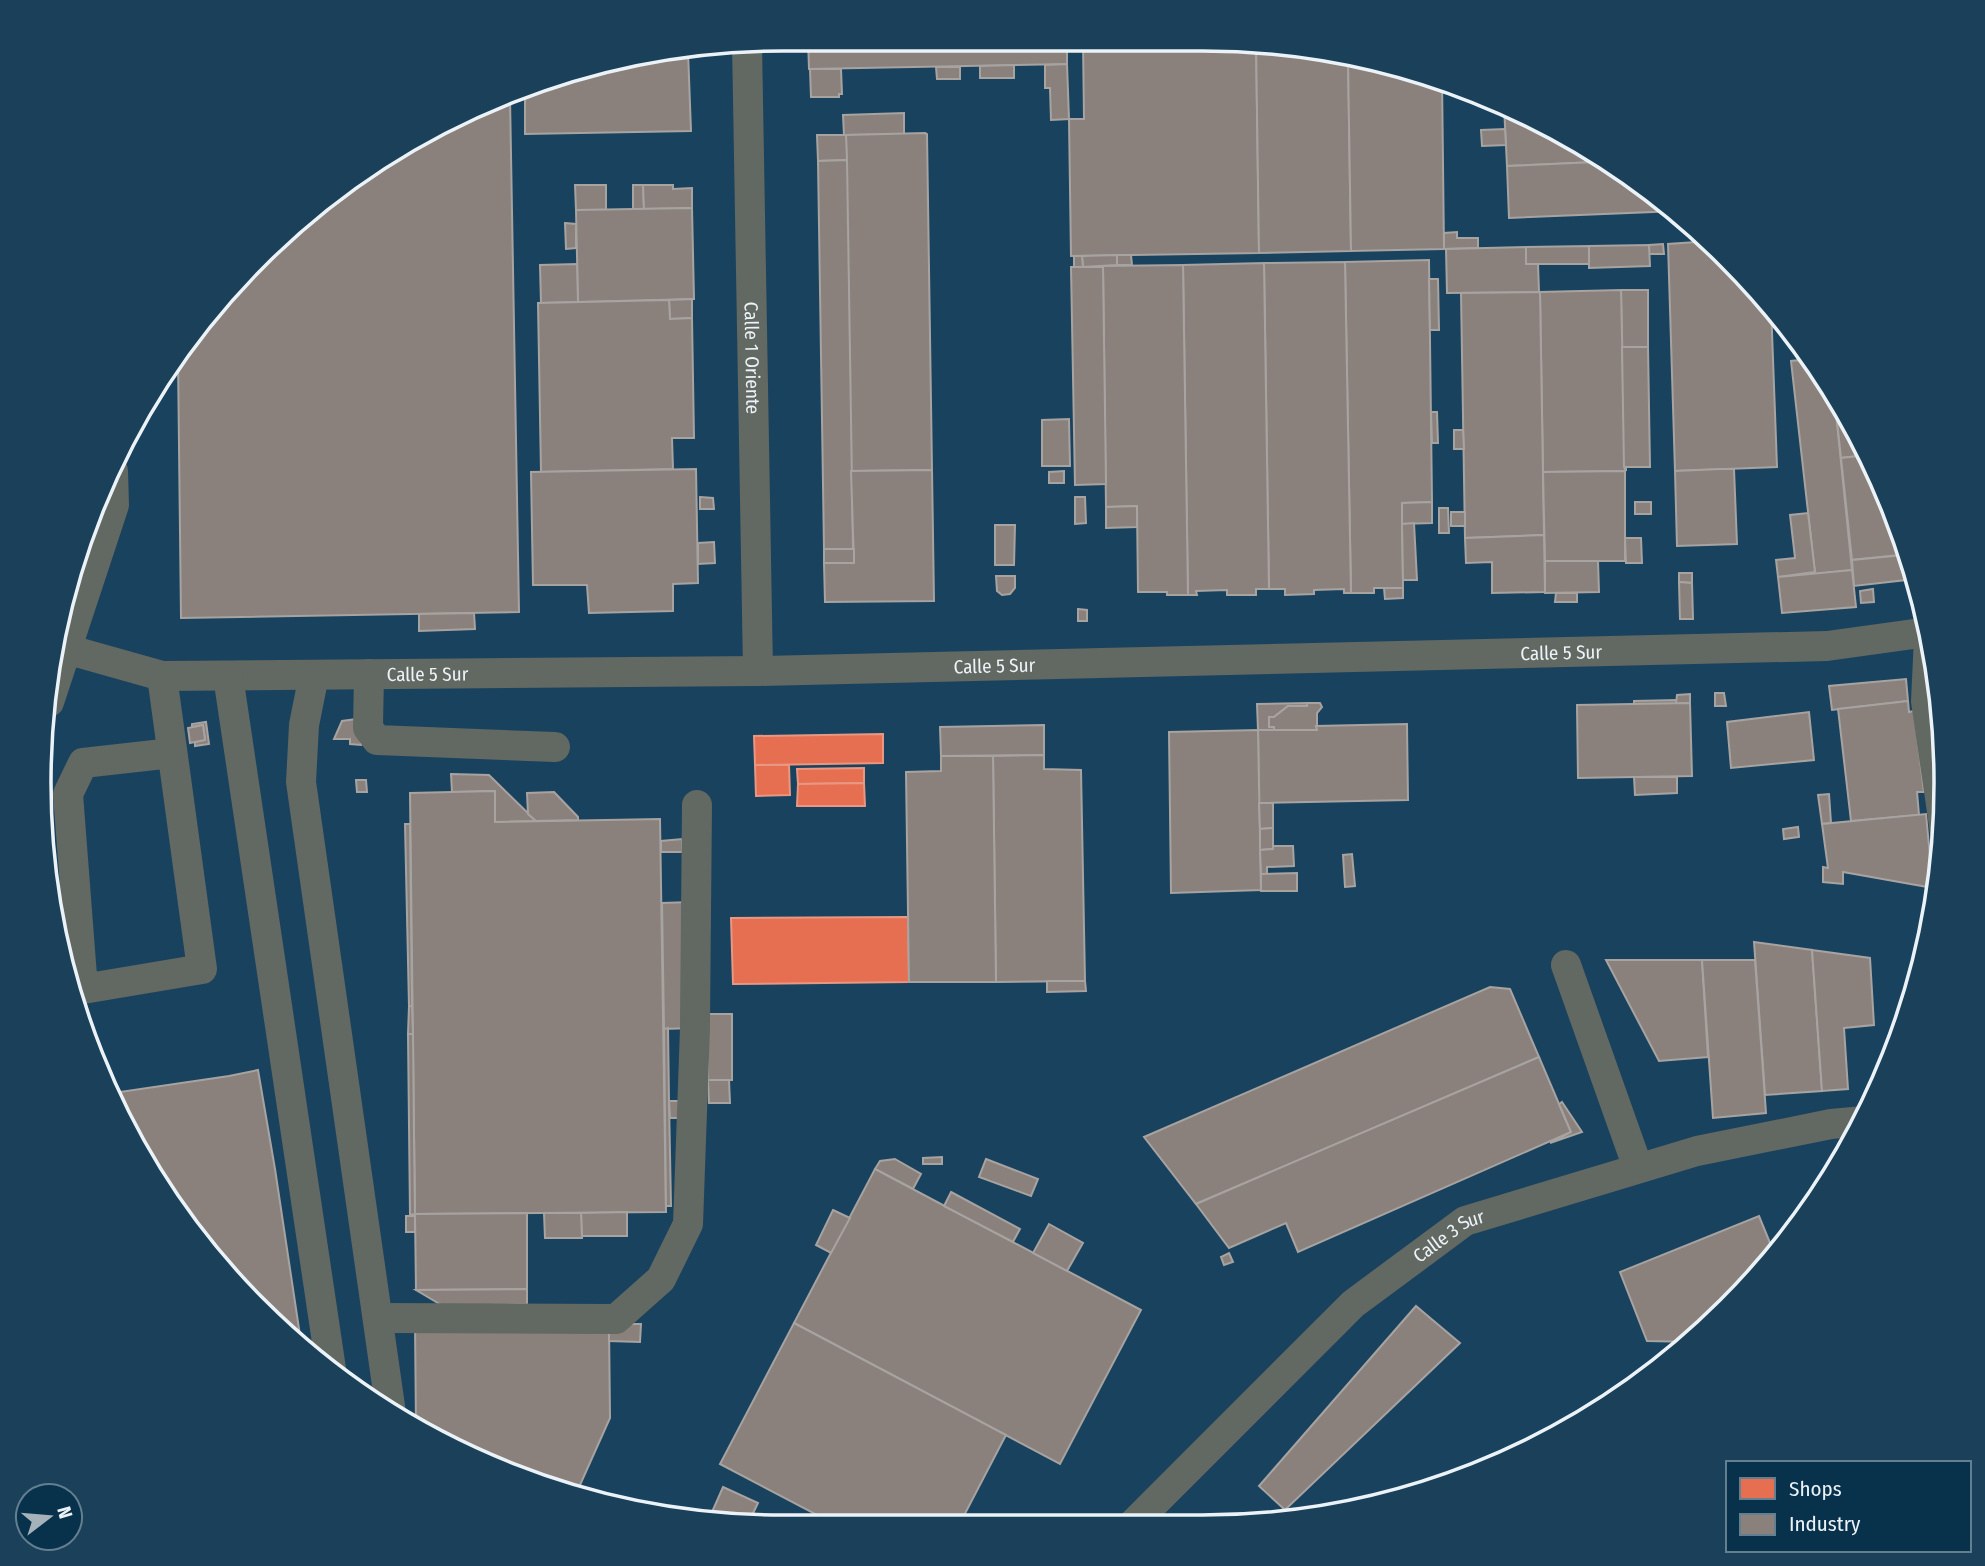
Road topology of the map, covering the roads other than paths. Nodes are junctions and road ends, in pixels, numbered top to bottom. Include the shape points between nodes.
1 (747, 52) edge
2 (113, 487) edge
3 (66, 634) edge
4 (1919, 635) edge
5 (64, 647) edge
6 (758, 671) junction
7 (369, 674) junction
8 (314, 675) junction
9 (228, 676) junction
10 (162, 677) junction
11 (1927, 679) edge
12 (555, 747) dead end
13 (1933, 752) edge
14 (173, 753) junction
15 (698, 805) dead end
16 (1566, 965) dead end
17 (1851, 1122) edge
18 (1638, 1168) junction
19 (378, 1318) junction
20 (329, 1358) edge
21 (389, 1400) edge
22 (1142, 1515) edge

1 - 6 street, Calle 1 Oriente
2 - 3 street via 114,505
4 - 6 street, Calle 5 Sur via 1827,646
5 - 10 street, Calle 5 Sur
6 - 7 street, Calle 5 Sur
7 - 8 street, Calle 5 Sur
7 - 12 street via 368,728 377,740
8 - 9 street, Calle 5 Sur
8 - 19 street via 304,725 301,782
9 - 10 street, Calle 5 Sur
9 - 20 street
10 - 14 street
11 - 13 street
14 - 14 street via 202,969 82,989 68,794 83,763
15 - 19 street via 688,1224 661,1279 616,1319
16 - 18 street
17 - 18 street, Calle 3 Sur via 1697,1151
18 - 22 street, Calle 3 Sur via 1465,1221 1353,1304
19 - 21 street

